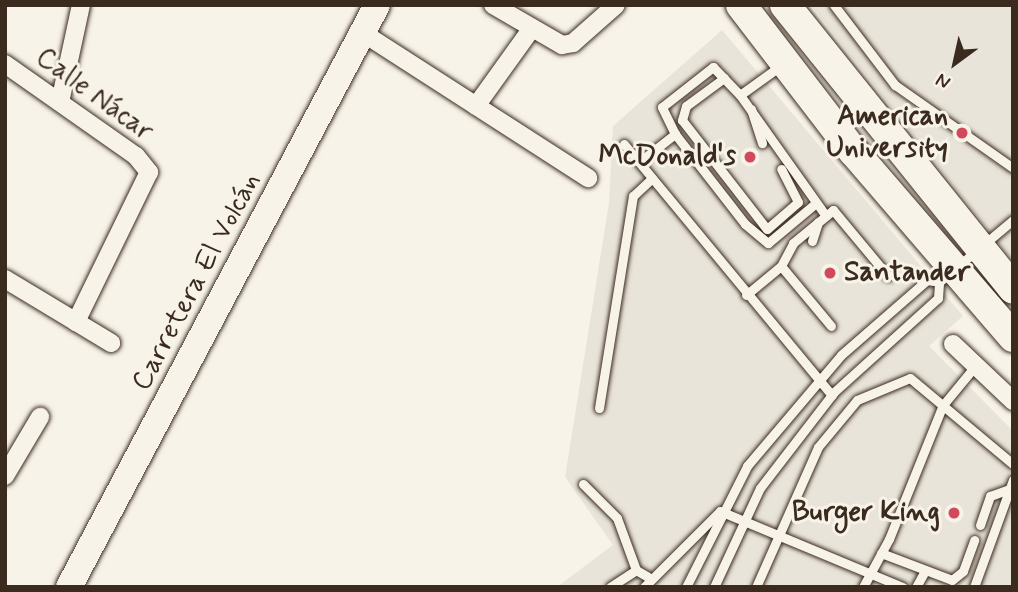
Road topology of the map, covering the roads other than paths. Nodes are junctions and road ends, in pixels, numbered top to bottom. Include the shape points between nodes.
1 (81, 5) edge
2 (377, 5) edge
3 (493, 5) edge
4 (616, 5) edge
5 (741, 5) edge
6 (785, 5) edge
7 (834, 5) edge
8 (532, 28) junction
9 (363, 33) junction
10 (785, 62) junction
11 (5, 64) edge
12 (724, 78) junction
13 (740, 95) junction
14 (60, 102) junction
15 (476, 106) junction
16 (751, 108) junction
17 (675, 134) junction
18 (762, 143) dead end
19 (624, 144) dead end
20 (639, 162) junction
21 (1013, 168) edge
22 (781, 169) dead end
23 (588, 178) dead end
24 (652, 178) junction
25 (816, 203) junction
26 (822, 219) junction
27 (1013, 220) edge
28 (812, 241) dead end
29 (978, 249) junction
30 (797, 255) dead end
31 (782, 263) junction
32 (888, 276) dead end
33 (946, 277) junction
34 (5, 279) edge
35 (1013, 289) edge
36 (746, 295) junction
37 (76, 322) junction
38 (831, 326) dead end
39 (1013, 337) edge
40 (111, 343) dead end
41 (954, 344) dead end
42 (976, 365) junction
43 (817, 382) junction
44 (832, 395) junction
45 (1013, 401) edge
46 (943, 405) junction
47 (599, 408) dead end
48 (40, 417) dead end
49 (1013, 464) edge
50 (5, 476) edge
51 (583, 484) dead end
52 (1011, 484) edge
53 (720, 512) junction
54 (744, 520) junction
55 (980, 524) dead end
56 (780, 533) junction
57 (974, 540) dead end
58 (881, 553) junction
59 (636, 570) junction
60 (925, 571) junction
61 (869, 572) junction
62 (646, 582) edge
63 (69, 587) edge
64 (610, 587) edge
65 (686, 587) edge
66 (714, 587) edge
67 (756, 587) edge
68 (863, 587) edge
69 (903, 587) edge
70 (916, 587) edge
71 (974, 587) edge

1 - 14 street
2 - 9 street, Carretera El Volcán
3 - 8 street
4 - 8 street via 573,43 562,45
5 - 10 main road
6 - 29 main road
7 - 21 lane via 895,85
8 - 15 street
9 - 15 street
9 - 63 street, Carretera El Volcán
10 - 13 lane
10 - 33 main road
11 - 14 street, Calle Nácar
12 - 13 lane
12 - 17 lane via 713,67 662,107
12 - 22 lane via 686,106 682,120 767,229 798,202
13 - 16 lane
14 - 37 street, Calle Nácar via 149,172
15 - 23 street
16 - 18 lane
16 - 25 lane
17 - 20 lane
17 - 25 lane via 745,224 768,243
19 - 20 lane
20 - 24 lane
24 - 36 lane
24 - 47 lane via 633,196
25 - 26 lane
26 - 28 lane
26 - 31 lane
26 - 32 lane via 833,211
27 - 29 lane
29 - 33 lane
29 - 35 main road
30 - 31 lane
31 - 36 lane
31 - 38 lane
33 - 39 main road
33 - 43 lane via 927,280
33 - 44 lane via 938,298 860,362
34 - 37 street
36 - 43 lane
37 - 40 street
41 - 42 street
42 - 45 street
42 - 46 lane
43 - 44 lane
43 - 53 lane via 747,466
44 - 54 lane via 774,468
46 - 49 lane
46 - 56 lane via 910,378 857,400 818,447
46 - 58 lane
48 - 50 street
51 - 59 lane via 617,518
52 - 55 lane via 990,496
52 - 71 lane
53 - 54 lane
53 - 62 lane
53 - 65 lane
54 - 56 lane
54 - 66 lane
56 - 61 lane
56 - 67 lane
57 - 60 lane via 957,578
58 - 60 lane
58 - 61 lane
59 - 62 lane
59 - 64 lane
60 - 70 lane
61 - 68 lane
61 - 69 lane

